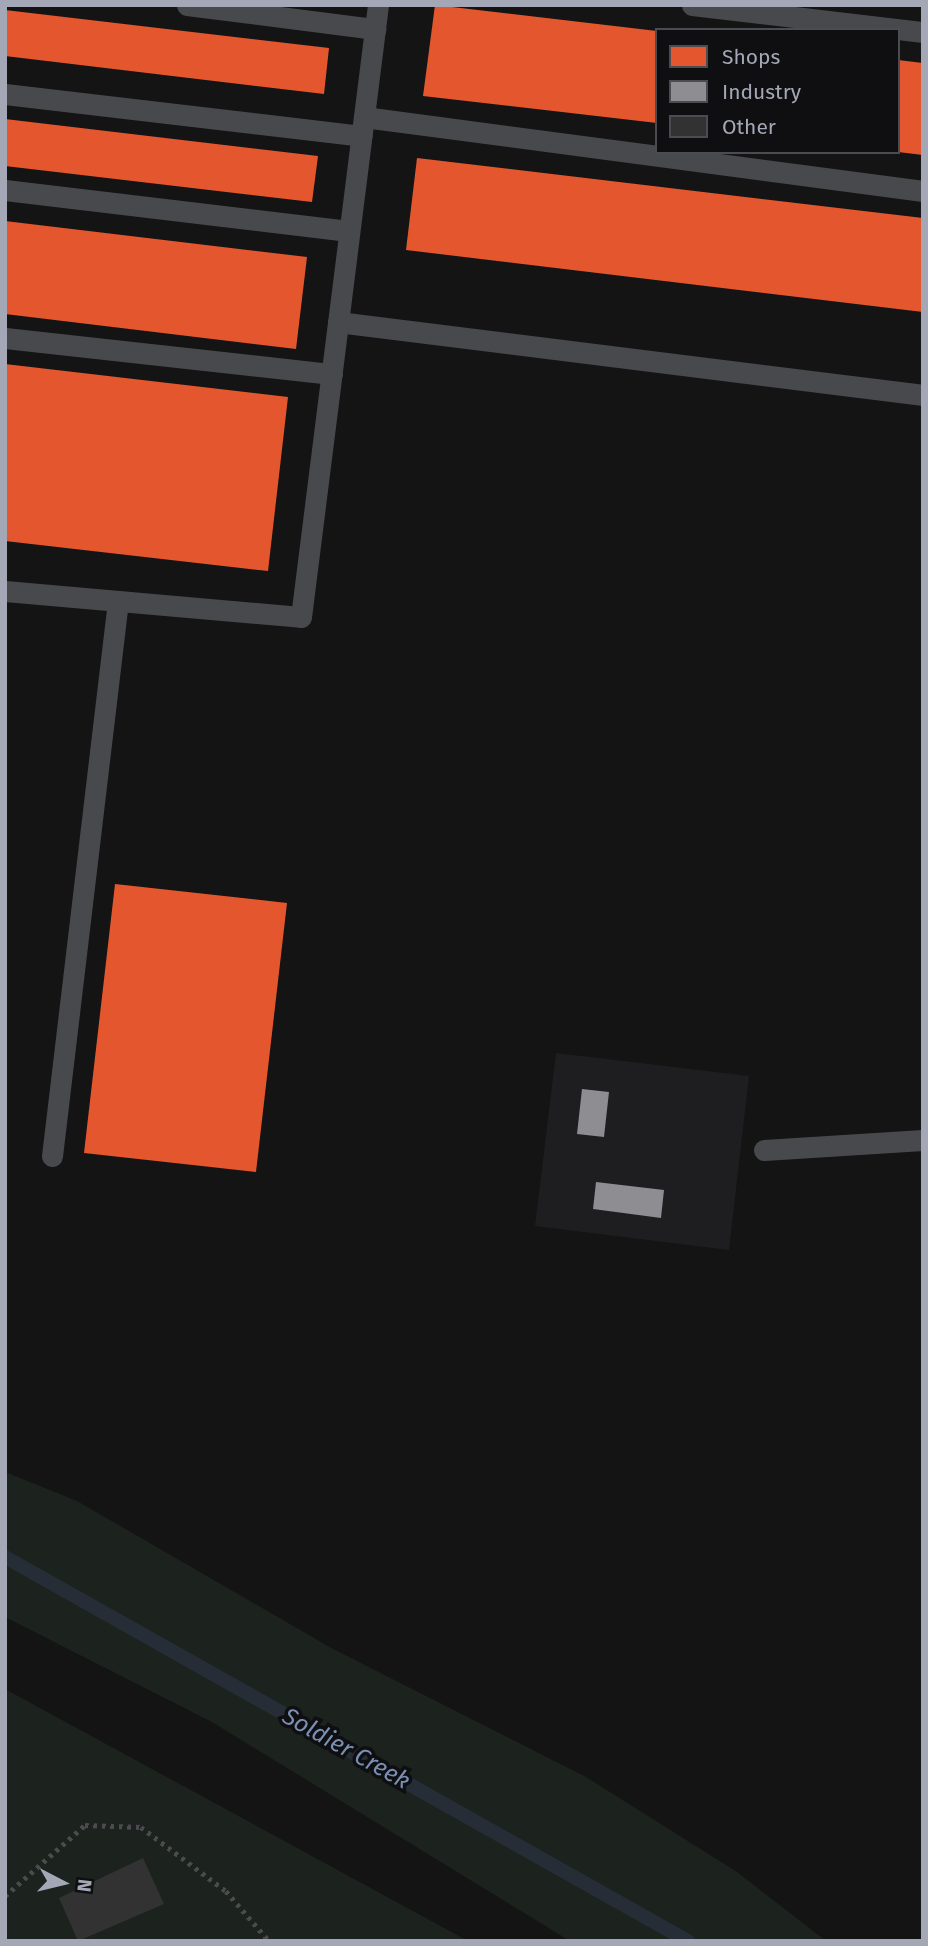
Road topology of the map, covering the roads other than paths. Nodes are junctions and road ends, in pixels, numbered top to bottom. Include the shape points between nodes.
1 (187, 5) edge
2 (378, 5) edge
3 (692, 5) edge
4 (889, 28) edge
5 (375, 29) junction
6 (900, 29) edge
7 (923, 32) edge
8 (5, 94) edge
9 (363, 126) junction
10 (5, 190) edge
11 (923, 191) edge
12 (349, 231) junction
13 (338, 322) junction
14 (5, 338) edge
15 (332, 374) junction
16 (923, 395) edge
17 (5, 591) edge
18 (118, 600) junction
19 (923, 1140) edge
20 (764, 1150) dead end
21 (52, 1156) dead end

1 - 5 lane
2 - 5 lane
3 - 4 lane
5 - 9 lane
6 - 7 lane
8 - 9 lane
9 - 11 lane
9 - 12 lane
10 - 12 lane
12 - 13 lane
13 - 15 lane
13 - 16 lane
14 - 15 lane
15 - 18 lane via 301,617
17 - 18 lane
18 - 21 lane
19 - 20 lane

